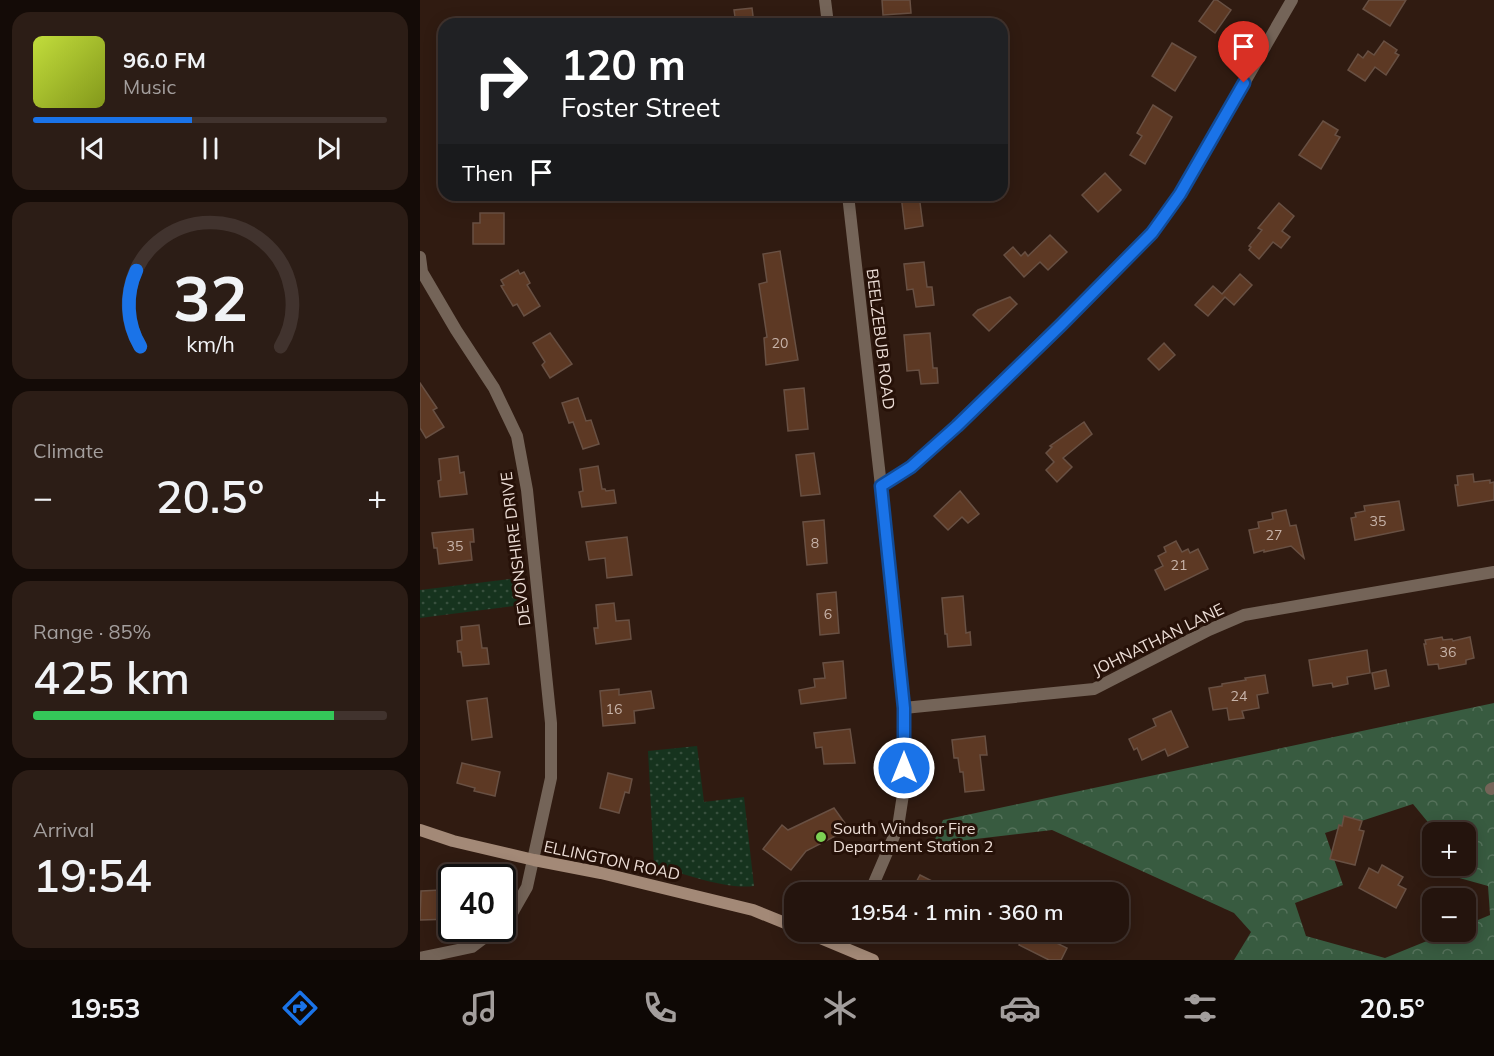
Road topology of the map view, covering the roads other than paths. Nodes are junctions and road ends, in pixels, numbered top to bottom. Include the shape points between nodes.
1 (825, 0) edge
2 (1292, 0) edge
3 (827, 18) edge
4 (849, 201) edge
5 (420, 257) edge
6 (881, 486) junction
7 (1494, 572) edge
8 (904, 708) junction
9 (420, 830) edge
10 (534, 860) junction
11 (874, 882) edge
12 (516, 906) edge
13 (784, 923) edge
14 (479, 942) edge
15 (831, 942) edge
16 (844, 942) edge
17 (841, 946) junction
18 (420, 958) edge
19 (873, 960) edge

1 - 3 street
2 - 6 street via 1180,194 1152,233 957,426 911,467
4 - 6 street, BEELZEBUB ROAD
5 - 10 street, DEVONSHIRE DRIVE via 422,272 494,388 517,435 536,566 551,723 551,778
6 - 8 street, BEELZEBUB ROAD
7 - 8 street, JOHNATHAN LANE via 1245,615 1094,689
8 - 11 street, BEELZEBUB ROAD via 904,788 898,827
9 - 10 main road, ELLINGTON ROAD
10 - 12 street, DEVONSHIRE DRIVE via 527,887
10 - 13 main road, ELLINGTON ROAD via 753,910
14 - 18 street via 472,947
15 - 17 main road
16 - 17 street
17 - 19 main road

